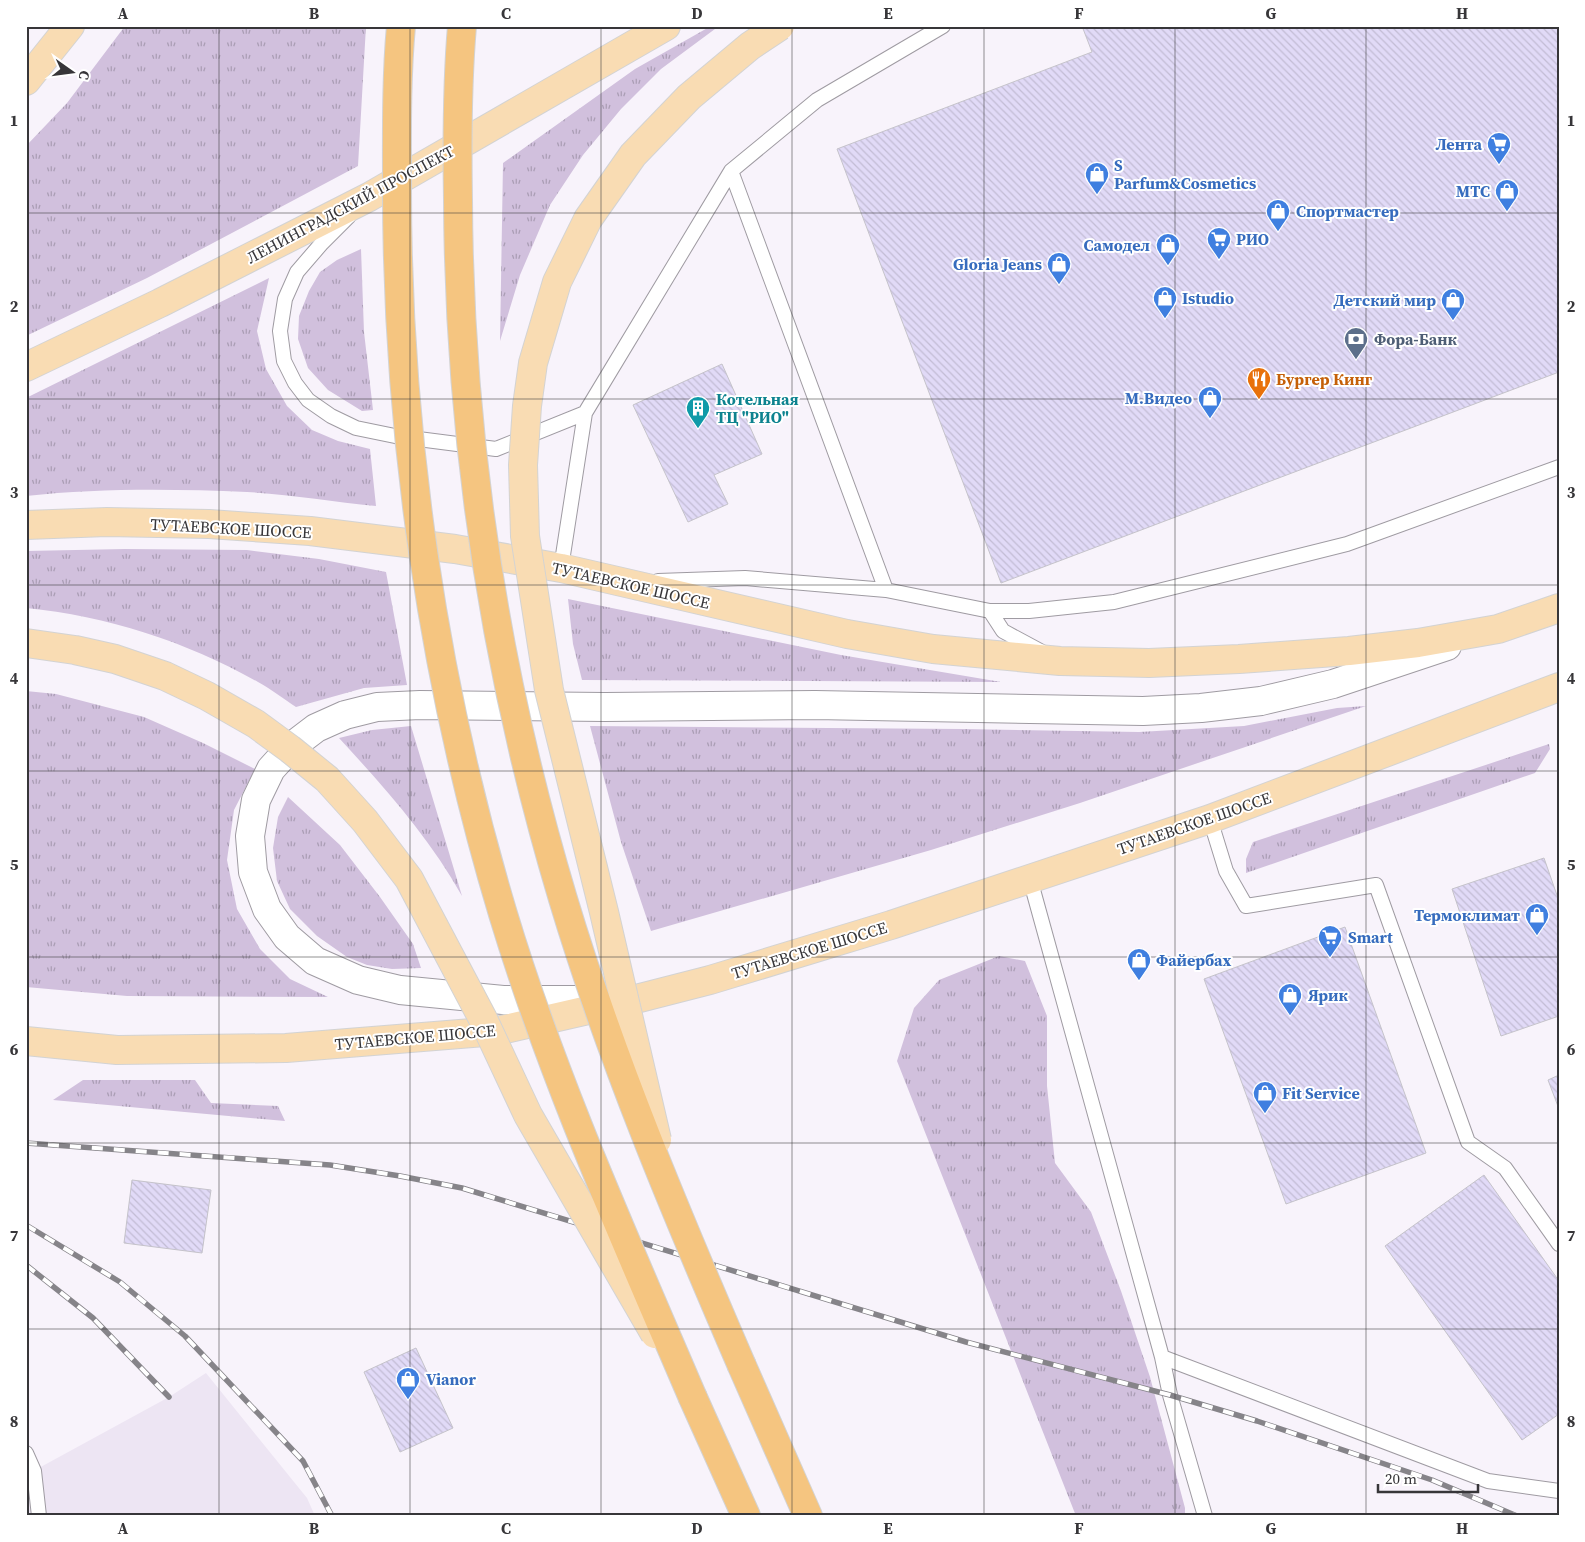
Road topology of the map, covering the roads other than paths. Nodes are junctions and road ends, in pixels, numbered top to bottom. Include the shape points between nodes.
1 (70, 26) edge
2 (401, 26) edge
3 (462, 26) edge
4 (666, 26) edge
5 (780, 26) edge
6 (943, 26) edge
7 (26, 81) edge
8 (731, 171) junction
9 (369, 197) junction
10 (26, 367) edge
11 (585, 413) junction
12 (1559, 467) edge
13 (26, 525) edge
14 (561, 568) junction
15 (616, 582) junction
16 (886, 590) junction
17 (1559, 608) edge
18 (990, 611) junction
19 (1498, 629) junction
20 (26, 643) edge
21 (1060, 662) junction
22 (1559, 687) edge
23 (1210, 819) junction
24 (1030, 879) junction
25 (632, 1000) junction
26 (26, 1041) edge
27 (670, 1198) junction
28 (1559, 1244) edge
29 (1162, 1357) junction
30 (693, 1398) junction
31 (26, 1454) edge
32 (1559, 1491) edge
33 (39, 1516) edge
34 (746, 1516) edge
35 (808, 1516) edge
36 (1205, 1516) edge

1 - 7 main road
2 - 30 highway, bridge via 397,250 403,361 411,457 443,670 469,788 503,914 538,1022
3 - 27 highway, bridge via 457,148 463,354 472,451 504,664 528,770 563,898 600,1011
4 - 9 main road, ЛЕНИНГРАДСКИЙ ПРОСПЕКТ
5 - 27 main road, bridge via 688,97 633,155 588,219 557,282 534,364 527,406 523,465 525,536 549,690
6 - 8 lane via 817,100
8 - 11 lane
8 - 16 lane
9 - 10 main road, ЛЕНИНГРАДСКИЙ ПРОСПЕКТ
9 - 11 lane via 297,272 285,298 280,331 284,361 295,384 308,400 356,428 496,449
11 - 14 lane
12 - 18 lane via 1347,544 1114,602 1029,611
13 - 14 main road, ТУТАЕВСКОЕ ШОССЕ via 107,522 209,524 310,531 455,549
14 - 15 main road, ТУТАЕВСКОЕ ШОССЕ
15 - 16 lane via 745,578
15 - 21 main road, ТУТАЕВСКОЕ ШОССЕ via 847,634 933,649
16 - 18 lane
17 - 19 main road, ТУТАЕВСКОЕ ШОССЕ
18 - 21 lane via 1003,632
19 - 21 main road, ТУТАЕВСКОЕ ШОССЕ via 1349,651 1149,663
19 - 25 street via 1333,684 1261,701 1201,708 1143,711 815,705 377,707 345,715 316,728 291,747 271,769 256,800 250,836 253,872 266,909 286,937 315,961 358,980 400,990 503,1000
20 - 30 main road, bridge via 115,659 165,676 207,696 256,724 290,749 327,779 365,821 409,879 483,1019 528,1114
22 - 23 main road, ТУТАЕВСКОЕ ШОССЕ
23 - 24 main road, ТУТАЕВСКОЕ ШОССЕ
23 - 28 lane via 1226,871 1246,906 1376,885 1468,1142 1505,1168
24 - 25 main road, ТУТАЕВСКОЕ ШОССЕ via 891,925
24 - 29 lane
25 - 26 main road, ТУТАЕВСКОЕ ШОССЕ via 497,1031 286,1048 117,1050
27 - 35 highway, bridge
29 - 32 lane via 1488,1481
29 - 36 lane
30 - 34 highway
31 - 33 lane via 34,1472

